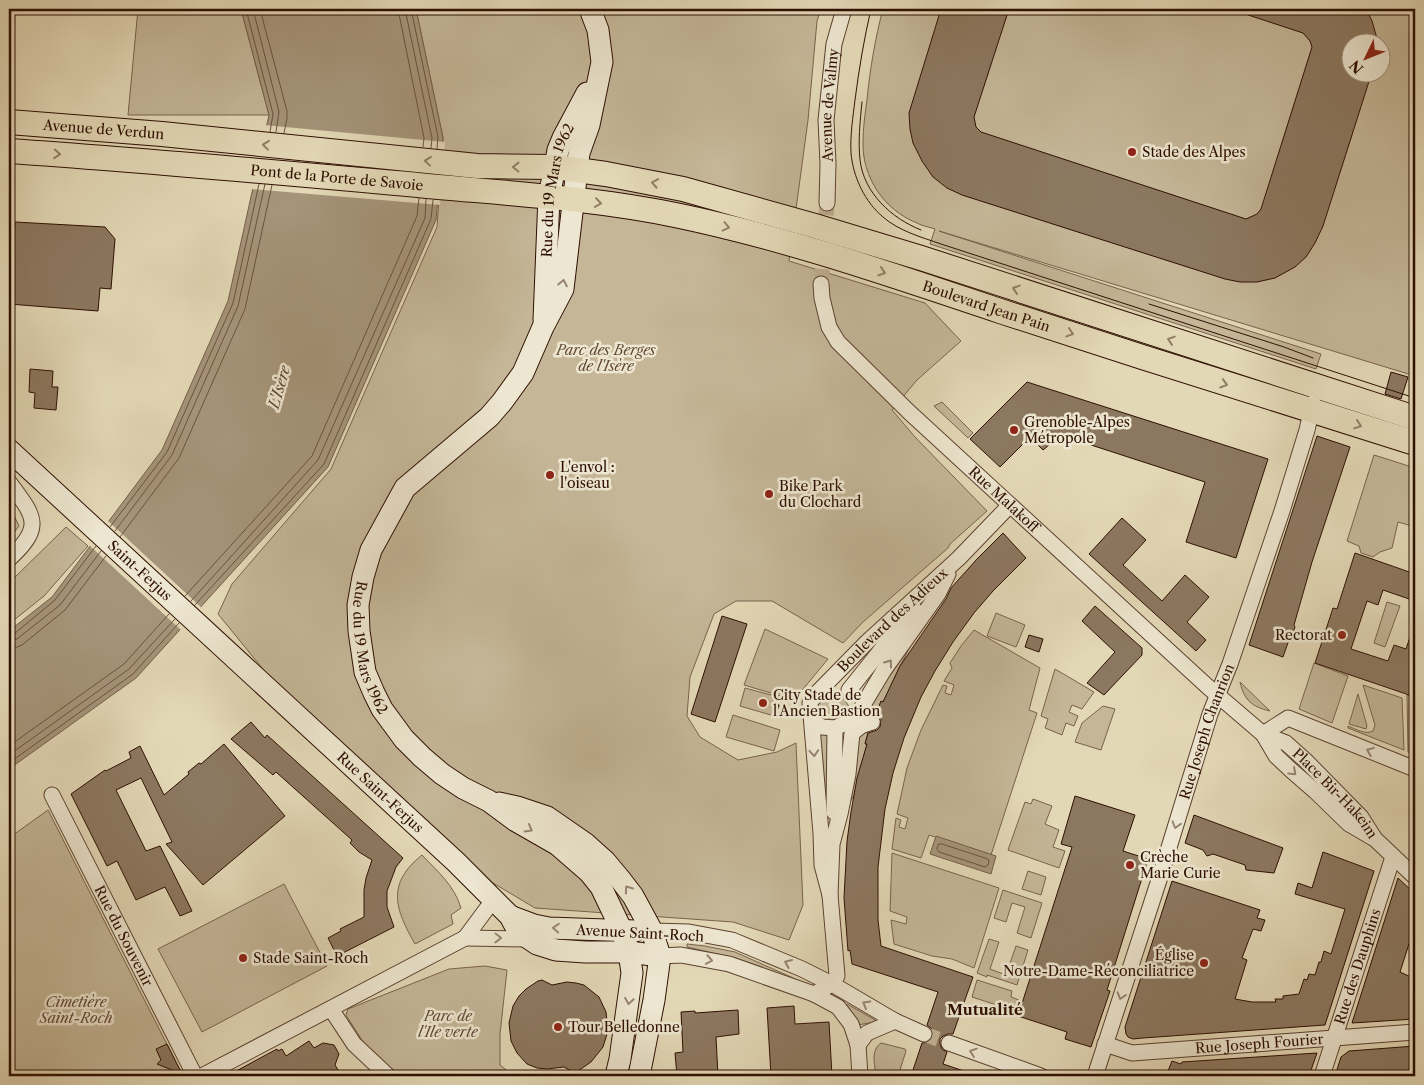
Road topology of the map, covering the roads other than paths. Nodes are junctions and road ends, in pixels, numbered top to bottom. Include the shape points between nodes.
1 (590, 9) edge
2 (844, 9) edge
3 (9, 122) edge
4 (198, 138) joint
5 (9, 151) edge
6 (197, 165) joint
7 (566, 169) junction
8 (549, 196) junction
9 (573, 199) junction
10 (827, 203) tunnel mouth
11 (821, 284) tunnel mouth
12 (543, 327) junction
13 (1317, 387) junction
14 (1312, 411) junction
15 (1415, 418) edge
16 (1415, 444) edge
17 (9, 450) edge
18 (9, 482) edge
19 (1010, 505) junction
20 (9, 558) edge
21 (960, 558) junction
22 (949, 572) junction
23 (248, 670) joint
24 (827, 682) junction
25 (849, 690) junction
26 (1218, 695) junction
27 (812, 722) junction
28 (872, 722) junction
29 (835, 728) junction
30 (1263, 734) junction
31 (1415, 769) edge
32 (52, 795) dead end
33 (490, 801) junction
34 (832, 844) junction
35 (1393, 857) junction
36 (1415, 877) edge
37 (830, 895) junction
38 (494, 900) junction
39 (510, 916) junction
40 (622, 931) junction
41 (652, 931) junction
42 (465, 938) junction
43 (530, 939) junction
44 (629, 952) junction
45 (660, 956) junction
46 (832, 984) junction
47 (814, 994) junction
48 (331, 1009) junction
49 (894, 1021) junction
50 (1415, 1032) edge
51 (924, 1034) tunnel mouth
52 (1335, 1039) junction
53 (949, 1044) tunnel mouth
54 (1105, 1044) junction
55 (858, 1045) junction
56 (195, 1076) edge
57 (202, 1076) edge
58 (388, 1076) edge
59 (616, 1076) edge
60 (639, 1076) edge
61 (860, 1076) edge
62 (1041, 1076) edge
63 (1095, 1076) edge
64 (1322, 1076) edge

1 - 7 main road, Rue du 19 Mars 1962 via 598,30 602,62 558,150
2 - 10 street, Avenue de Valmy via 834,44 826,120
3 - 4 main road, Avenue de Verdun
7 -> 4 main road, Pont de la Porte de Savoie via 477,166
5 -> 6 main road, Avenue de Verdun
6 - 8 main road, Pont de la Porte de Savoie
7 - 8 main road, Rue du 19 Mars 1962
7 - 9 main road, Rue du 19 Mars 1962
13 -> 7 main road, Boulevard Jean Pain via 815,226 683,189
8 - 9 main road, Boulevard Jean Pain
8 - 12 main road, Rue du 19 Mars 1962
12 -> 9 main road, Rue du 19 Mars 1962 via 563,288
9 -> 14 main road, Boulevard Jean Pain via 678,216 764,235
11 - 19 street, Rue Malakoff via 829,328 838,342 908,412
12 - 33 main road, Rue du 19 Mars 1962 via 523,373 489,417 405,488 371,550 362,577 358,605 365,672 382,709 422,757 463,788
13 - 14 street, Rue Joseph Chanrion
13 - 15 main road, Boulevard Jean Pain
14 -> 16 main road, Boulevard Jean Pain
14 - 26 street, Rue Joseph Chanrion via 1282,510
17 - 23 main road, Saint-Ferjus
18 - 20 street via 27,507 32,521 30,535
19 - 21 street, Boulevard des Adieux
19 - 26 street, Rue Malakoff
21 - 22 street, Boulevard des Adieux
21 - 24 street, Boulevard des Adieux
22 - 25 street, Boulevard des Adieux
28 -> 22 street, Boulevard des Adieux via 863,705 938,594
23 - 38 main road, Rue Saint-Ferjus
24 - 25 street, Boulevard des Adieux
24 - 27 street, Boulevard des Adieux via 810,703
25 - 28 street, Boulevard des Adieux via 852,702
26 - 30 street, Place Bir-Hakeim
26 -> 54 street, Rue Joseph Chanrion
27 - 29 street
27 -> 37 street, Boulevard des Adieux via 822,866
28 - 29 street via 850,721
28 - 34 street, Boulevard des Adieux via 852,733 848,774
29 - 34 street, Boulevard des Adieux
31 -> 30 street, Place Bir-Hakeim via 1288,718
30 - 35 street, Place Bir-Hakeim via 1286,743 1326,780
32 - 56 street, Rue du Souvenir
33 -> 40 main road, Rue du 19 Mars 1962 via 516,821 558,845 589,872 601,887
41 -> 33 main road, Rue du 19 Mars 1962 via 633,896 605,861 586,844 547,817
34 - 37 street, Boulevard des Adieux
35 - 36 street, Place Bir-Hakeim
35 - 52 street, Rue des Dauphins
37 - 46 street, Boulevard des Adieux via 838,976
38 - 39 main road, Rue Saint-Ferjus
38 - 42 street, Avenue Saint-Roch
40 -> 39 main road, Avenue Saint-Roch via 549,928
39 - 43 main road, Avenue Saint-Roch via 518,930
40 - 41 main road, Avenue Saint-Roch
40 - 44 main road, Rue du 19 Mars 1962
41 - 45 main road, Rue du 19 Mars 1962
46 -> 41 street, Avenue Saint-Roch via 732,940 689,932
42 -> 43 street, Avenue Saint-Roch
42 - 48 street, Avenue Saint-Roch
43 - 44 main road, Avenue Saint-Roch via 556,950
44 - 45 main road, Avenue Saint-Roch
44 -> 59 main road, Rue du 19 Mars 1962 via 631,987
45 -> 47 street, Avenue Saint-Roch via 681,955 728,964
45 - 60 main road
46 - 47 street
49 -> 46 street, Avenue Saint-Roch
47 - 55 street, Avenue Saint-Roch via 838,1007 851,1024
48 - 57 street, Avenue Saint-Roch
48 - 58 street via 354,1044
49 - 51 street, Avenue Saint-Roch
49 - 55 street via 867,1033
50 - 52 street, Rue Joseph Fourier
52 - 54 street, Rue Joseph Fourier via 1132,1053
52 - 64 street, Rue des Dauphins
62 -> 53 street
54 - 63 street, Rue Joseph Chanrion
55 - 61 street

